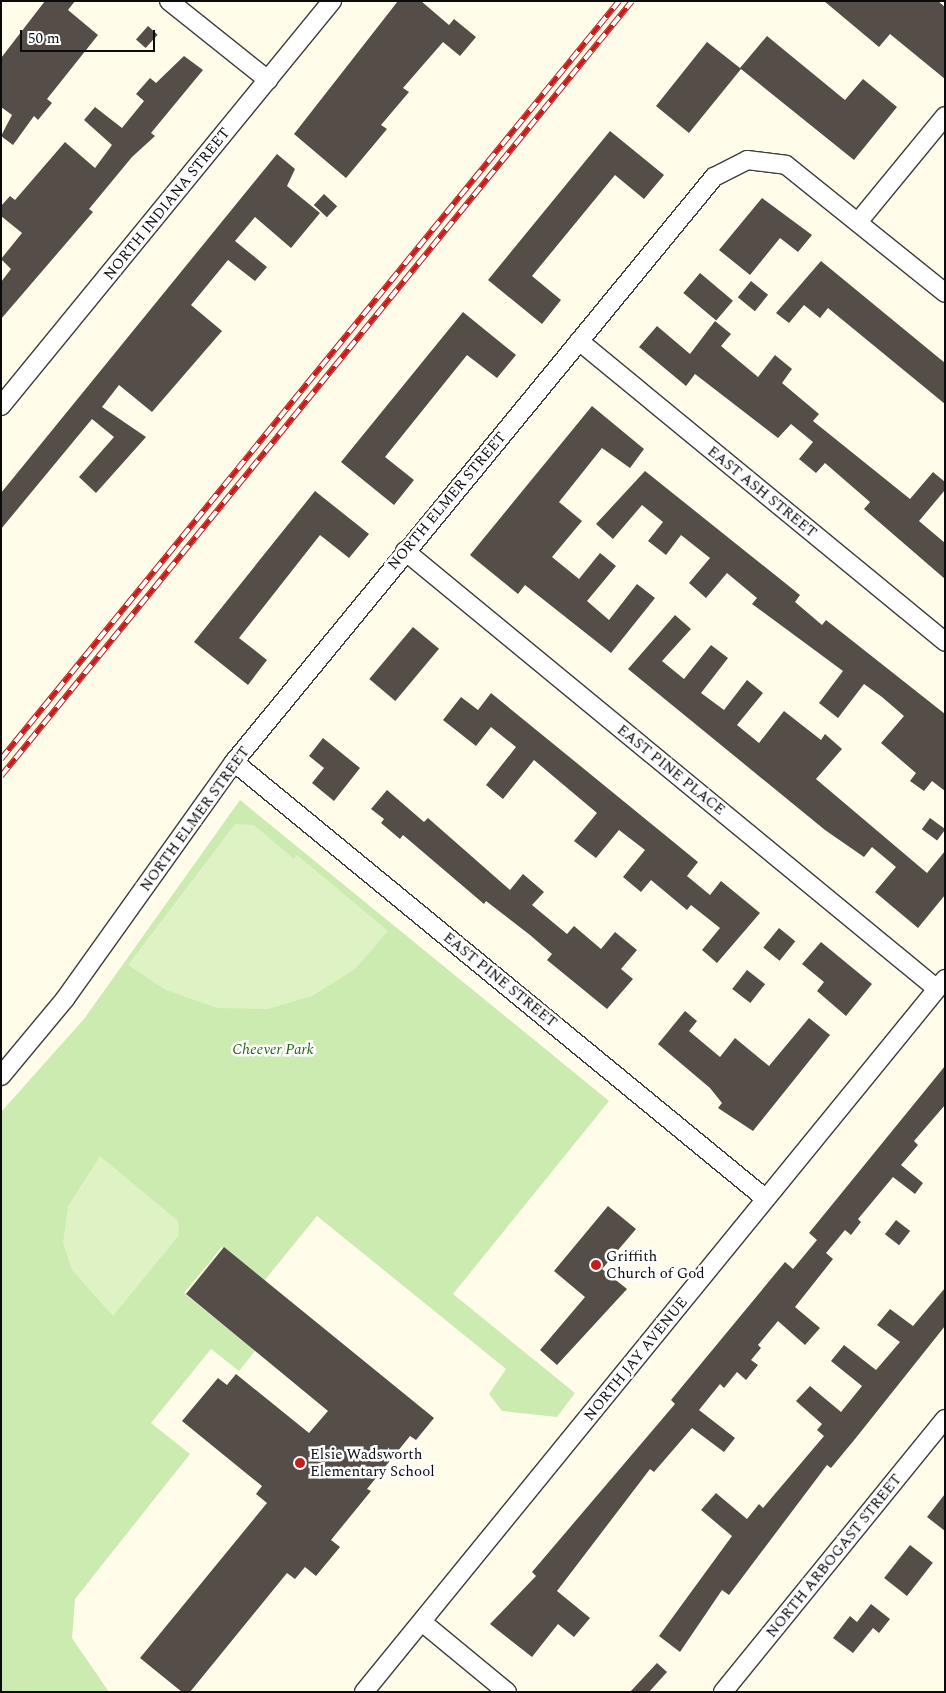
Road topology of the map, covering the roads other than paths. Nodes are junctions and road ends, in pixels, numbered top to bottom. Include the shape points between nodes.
1 (169, 1) edge
2 (332, 1) edge
3 (268, 80) junction
4 (945, 116) edge
5 (858, 222) junction
6 (945, 293) edge
7 (579, 341) junction
8 (1, 406) edge
9 (405, 551) junction
10 (945, 642) edge
11 (234, 762) junction
12 (941, 984) edge
13 (1, 1076) edge
14 (766, 1199) junction
15 (945, 1419) edge
16 (422, 1622) junction
17 (364, 1692) edge
18 (507, 1692) edge
19 (723, 1692) edge

1 - 3 street
2 - 3 street, NORTH INDIANA STREET
3 - 8 street, NORTH INDIANA STREET
4 - 5 street
5 - 6 street, NORTH ELMER STREET
5 - 7 street, NORTH ELMER STREET via 786,164 759,159 735,164 704,188
7 - 9 street, NORTH ELMER STREET
7 - 10 street, EAST ASH STREET
9 - 11 street, NORTH ELMER STREET
9 - 12 street, EAST PINE PLACE
11 - 13 street, NORTH ELMER STREET via 65,999
11 - 14 street, EAST PINE STREET
12 - 14 street, NORTH JAY AVENUE
14 - 16 street, NORTH JAY AVENUE
15 - 19 street, NORTH ARBOGAST STREET
16 - 17 street, NORTH JAY AVENUE
16 - 18 street

